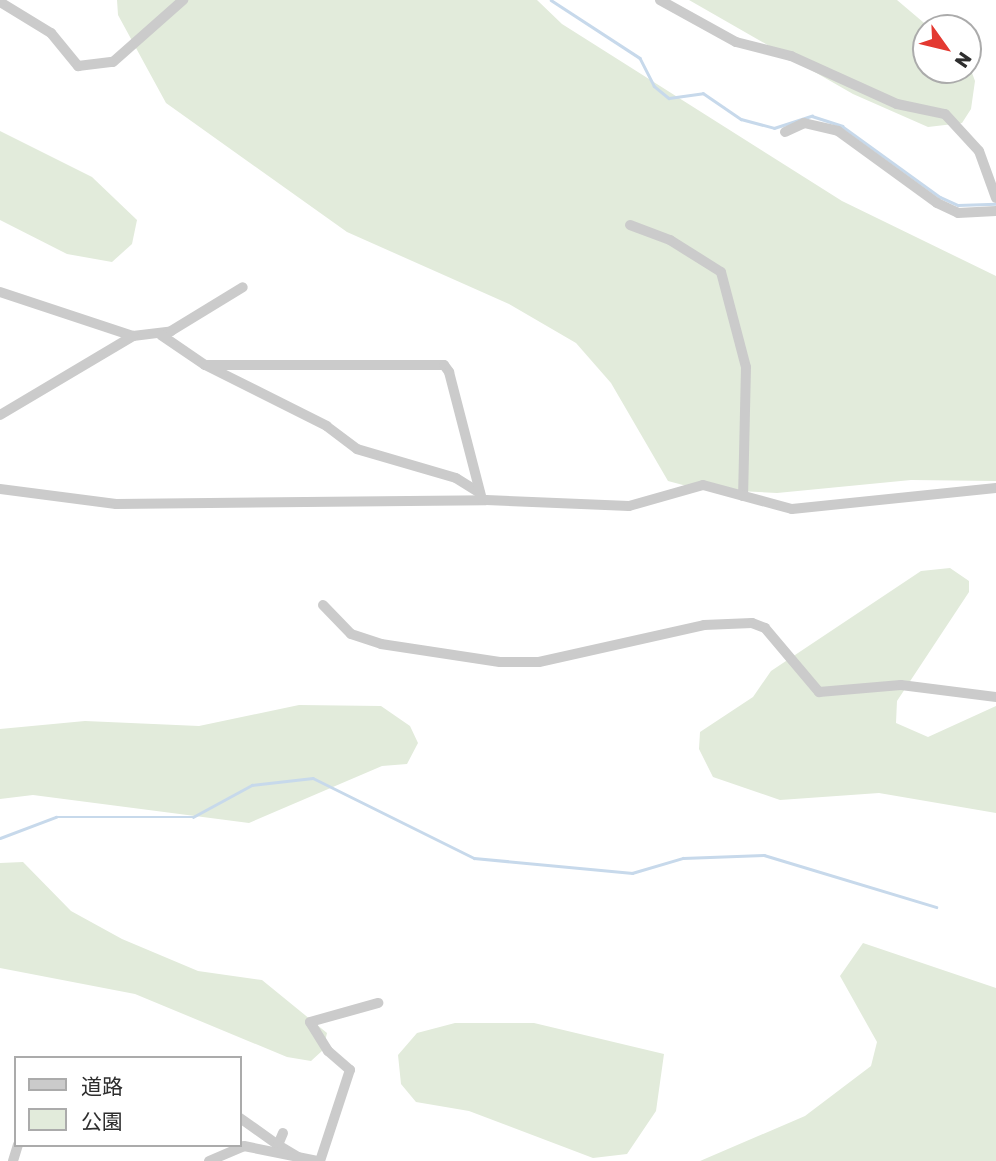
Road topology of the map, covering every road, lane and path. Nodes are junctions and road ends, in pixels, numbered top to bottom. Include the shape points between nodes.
1 (183, 0) edge
2 (660, 0) edge
3 (0, 2) edge
4 (785, 132) dead end
5 (996, 198) edge
6 (996, 211) edge
7 (630, 225) dead end
8 (243, 287) dead end
9 (0, 292) edge
10 (161, 335) junction
11 (133, 336) junction
12 (205, 365) junction
13 (0, 415) edge
14 (996, 488) edge
15 (0, 489) edge
16 (481, 496) junction
17 (743, 496) junction
18 (323, 605) dead end
19 (996, 697) edge
20 (378, 1003) dead end
21 (242, 1119) edge
22 (283, 1133) dead end
23 (278, 1145) junction
24 (242, 1147) edge
25 (242, 1147) edge
26 (302, 1159) edge
27 (209, 1161) edge
28 (319, 1161) edge

1 - 3 street via 113,62 78,66 51,33
2 - 5 street via 736,42 791,56 897,104 945,114 979,151
4 - 6 street via 804,122 838,131 937,203 958,213
7 - 17 street via 670,240 721,272 746,367
8 - 10 street
9 - 11 street
10 - 11 street
10 - 12 street
11 - 13 street
12 - 16 street via 327,426 358,449 456,478
12 - 16 street via 444,365
14 - 17 street via 840,508 792,509
15 - 16 street via 116,504
16 - 17 street via 629,506 703,485
18 - 19 street via 351,634 381,644 500,662 539,662 704,625 752,622 765,628 819,692 901,685
20 - 28 street via 310,1022 350,1070
21 - 23 street
22 - 23 street
23 - 26 street
24 - 27 street
25 - 26 street
26 - 28 street

